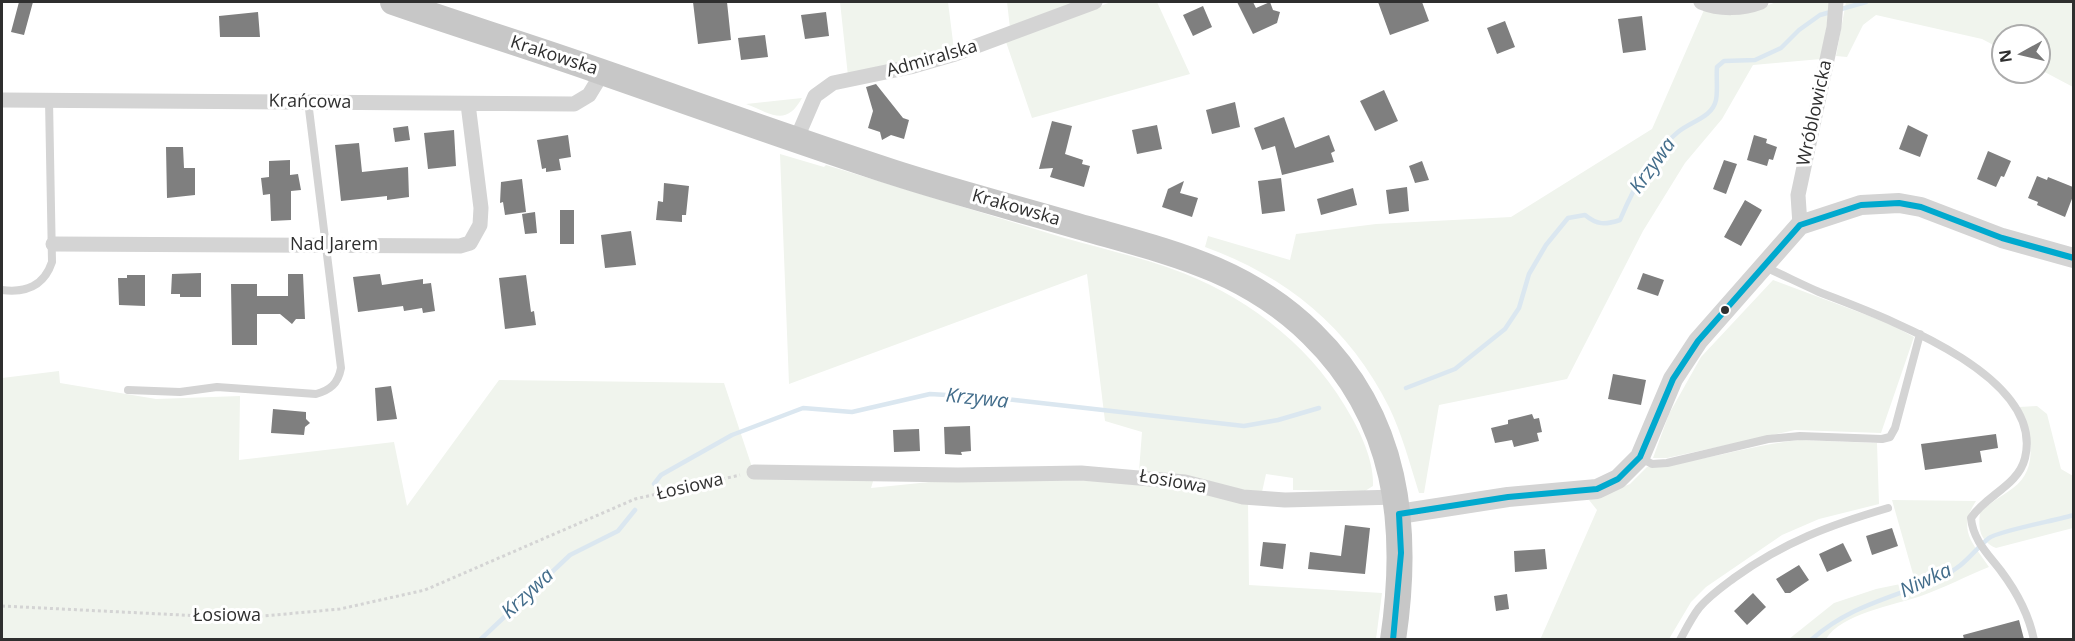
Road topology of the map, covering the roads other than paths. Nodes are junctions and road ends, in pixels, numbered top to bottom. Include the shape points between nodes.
1 (393, 2) edge
2 (1095, 2) edge
3 (1701, 2) edge
4 (1761, 2) edge
5 (1836, 2) edge
6 (603, 72) junction
7 (2, 100) edge
8 (49, 100) junction
9 (308, 101) junction
10 (468, 104) junction
11 (796, 140) junction
12 (1800, 225) junction
13 (54, 244) junction
14 (325, 245) junction
15 (2073, 258) edge
16 (1765, 267) junction
17 (2, 290) edge
18 (1920, 334) junction
19 (128, 390) dead end
20 (1640, 457) junction
21 (754, 472) road end
22 (1398, 506) junction
23 (1888, 508) dead end
24 (1393, 639) edge
25 (1680, 639) edge
26 (2034, 639) edge

1 - 6 main road, Krakowska
2 - 11 street, Admiralska via 955,54 832,83 815,96
3 - 4 street via 1744,7
5 - 12 street, Wróblowicka via 1798,195
6 - 10 street, Krańcowa via 590,95 574,104
6 - 11 main road, Krakowska
7 - 8 street, Krańcowa
8 - 9 street, Krańcowa
8 - 13 lane via 50,224
9 - 10 street, Krańcowa
9 - 14 lane
10 - 14 street, Nad Jarem via 481,208 480,225 470,243
11 - 22 main road, Krakowska via 1196,261 1262,293 1313,335 1349,379 1387,456
12 - 15 street via 1861,205 1899,203
12 - 16 street
13 - 14 street, Nad Jarem
13 - 17 lane via 48,275 41,282 22,290
14 - 19 lane via 342,368 328,391 316,394 217,387 180,392
16 - 18 lane
16 - 20 street via 1698,341 1673,379
18 - 20 lane via 1890,436 1768,439 1667,463 1652,464
18 - 26 lane via 1991,380 2018,410 2026,457 2021,471 1971,518 1976,539 2014,590
20 - 22 street via 1618,479 1597,489
21 - 22 street, Łosiowa via 1081,472 1185,482 1243,497
22 - 24 main road, Krakowska via 1401,553
23 - 25 lane via 1797,538 1757,561 1699,608

